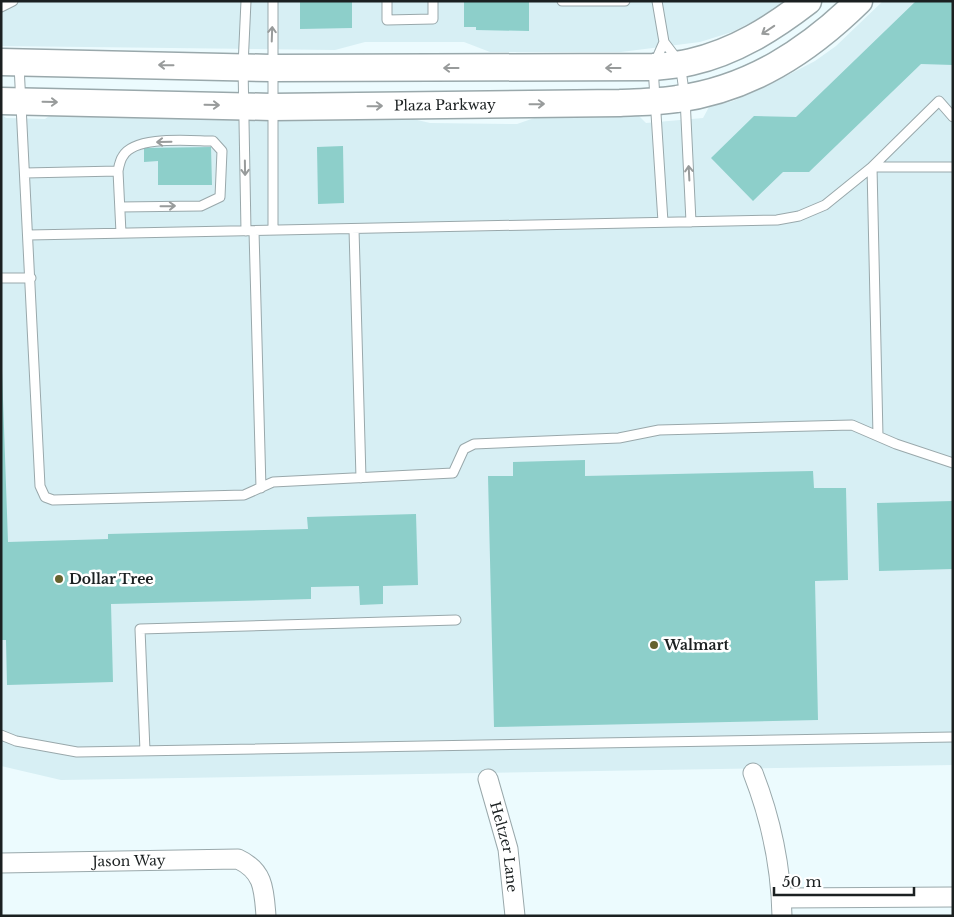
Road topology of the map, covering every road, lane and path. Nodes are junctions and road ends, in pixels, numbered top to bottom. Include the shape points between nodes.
1 (13, 1) edge
2 (246, 1) edge
3 (273, 1) edge
4 (387, 1) edge
5 (433, 1) edge
6 (562, 1) edge
7 (625, 1) edge
8 (657, 1) edge
9 (808, 1) edge
10 (860, 1) edge
11 (1, 7) edge
12 (664, 42) junction
13 (10, 62) edge
14 (680, 63) junction
15 (243, 66) junction
16 (653, 67) junction
17 (272, 68) junction
18 (685, 98) junction
19 (11, 101) edge
20 (655, 101) junction
21 (244, 106) junction
22 (272, 107) junction
23 (953, 117) edge
24 (872, 167) junction
25 (953, 167) edge
26 (118, 171) junction
27 (25, 173) junction
28 (120, 208) junction
29 (663, 222) junction
30 (692, 222) junction
31 (354, 229) junction
32 (273, 230) junction
33 (250, 231) junction
34 (121, 233) junction
35 (29, 235) junction
36 (1, 278) edge
37 (31, 278) junction
38 (878, 436) junction
39 (953, 463) edge
40 (361, 478) junction
41 (261, 488) junction
42 (456, 620) dead end
43 (1, 735) edge
44 (953, 737) edge
45 (145, 751) junction
46 (753, 772) dead end
47 (488, 779) dead end
48 (1, 863) edge
49 (953, 897) edge
50 (782, 907) edge
51 (266, 916) edge
52 (515, 916) edge

1 - 11 lane
2 - 15 lane
17 -> 3 lane
4 - 5 lane via 387,20 433,19
6 - 7 lane
8 - 12 lane
9 -> 14 street via 762,34 726,51
10 - 18 street, Plaza Parkway via 813,43 785,62 746,81
12 - 14 lane
12 - 16 lane
15 -> 13 street
13 - 19 lane
14 - 16 street
14 - 18 lane
15 - 17 street
15 - 21 lane
16 -> 17 street
16 - 20 lane
17 - 22 lane
18 - 20 street, Plaza Parkway
30 -> 18 lane
19 -> 21 street, Plaza Parkway
19 - 27 lane
22 -> 20 street, Plaza Parkway
20 - 29 lane
21 - 22 street, Plaza Parkway
21 -> 33 lane
22 - 32 lane
23 - 24 lane via 939,101
24 - 25 lane
24 - 30 lane via 825,205 799,216 777,220
24 - 38 lane
26 - 27 lane
26 - 28 lane
28 -> 26 lane via 202,206 220,197 222,151 213,141 145,142 123,155
27 - 35 lane
28 - 34 lane
29 - 30 lane
29 - 31 lane
31 - 32 lane
31 - 40 lane
32 - 33 lane
33 - 34 lane
33 - 41 lane
34 - 35 lane
35 - 37 lane
36 - 37 lane
37 - 41 lane via 40,486 44,497 53,500 244,495
38 - 39 lane
38 - 40 lane via 852,425 843,425 660,430 619,438 474,444 464,449 453,473
40 - 41 lane via 273,482
42 - 45 lane via 140,629
43 - 45 lane via 16,741 77,752
44 - 45 lane
46 - 50 street via 776,848
47 - 52 street, Heltzer Lane via 508,849
48 - 51 street, Jason Way via 238,859 254,869 262,881
49 - 50 street

